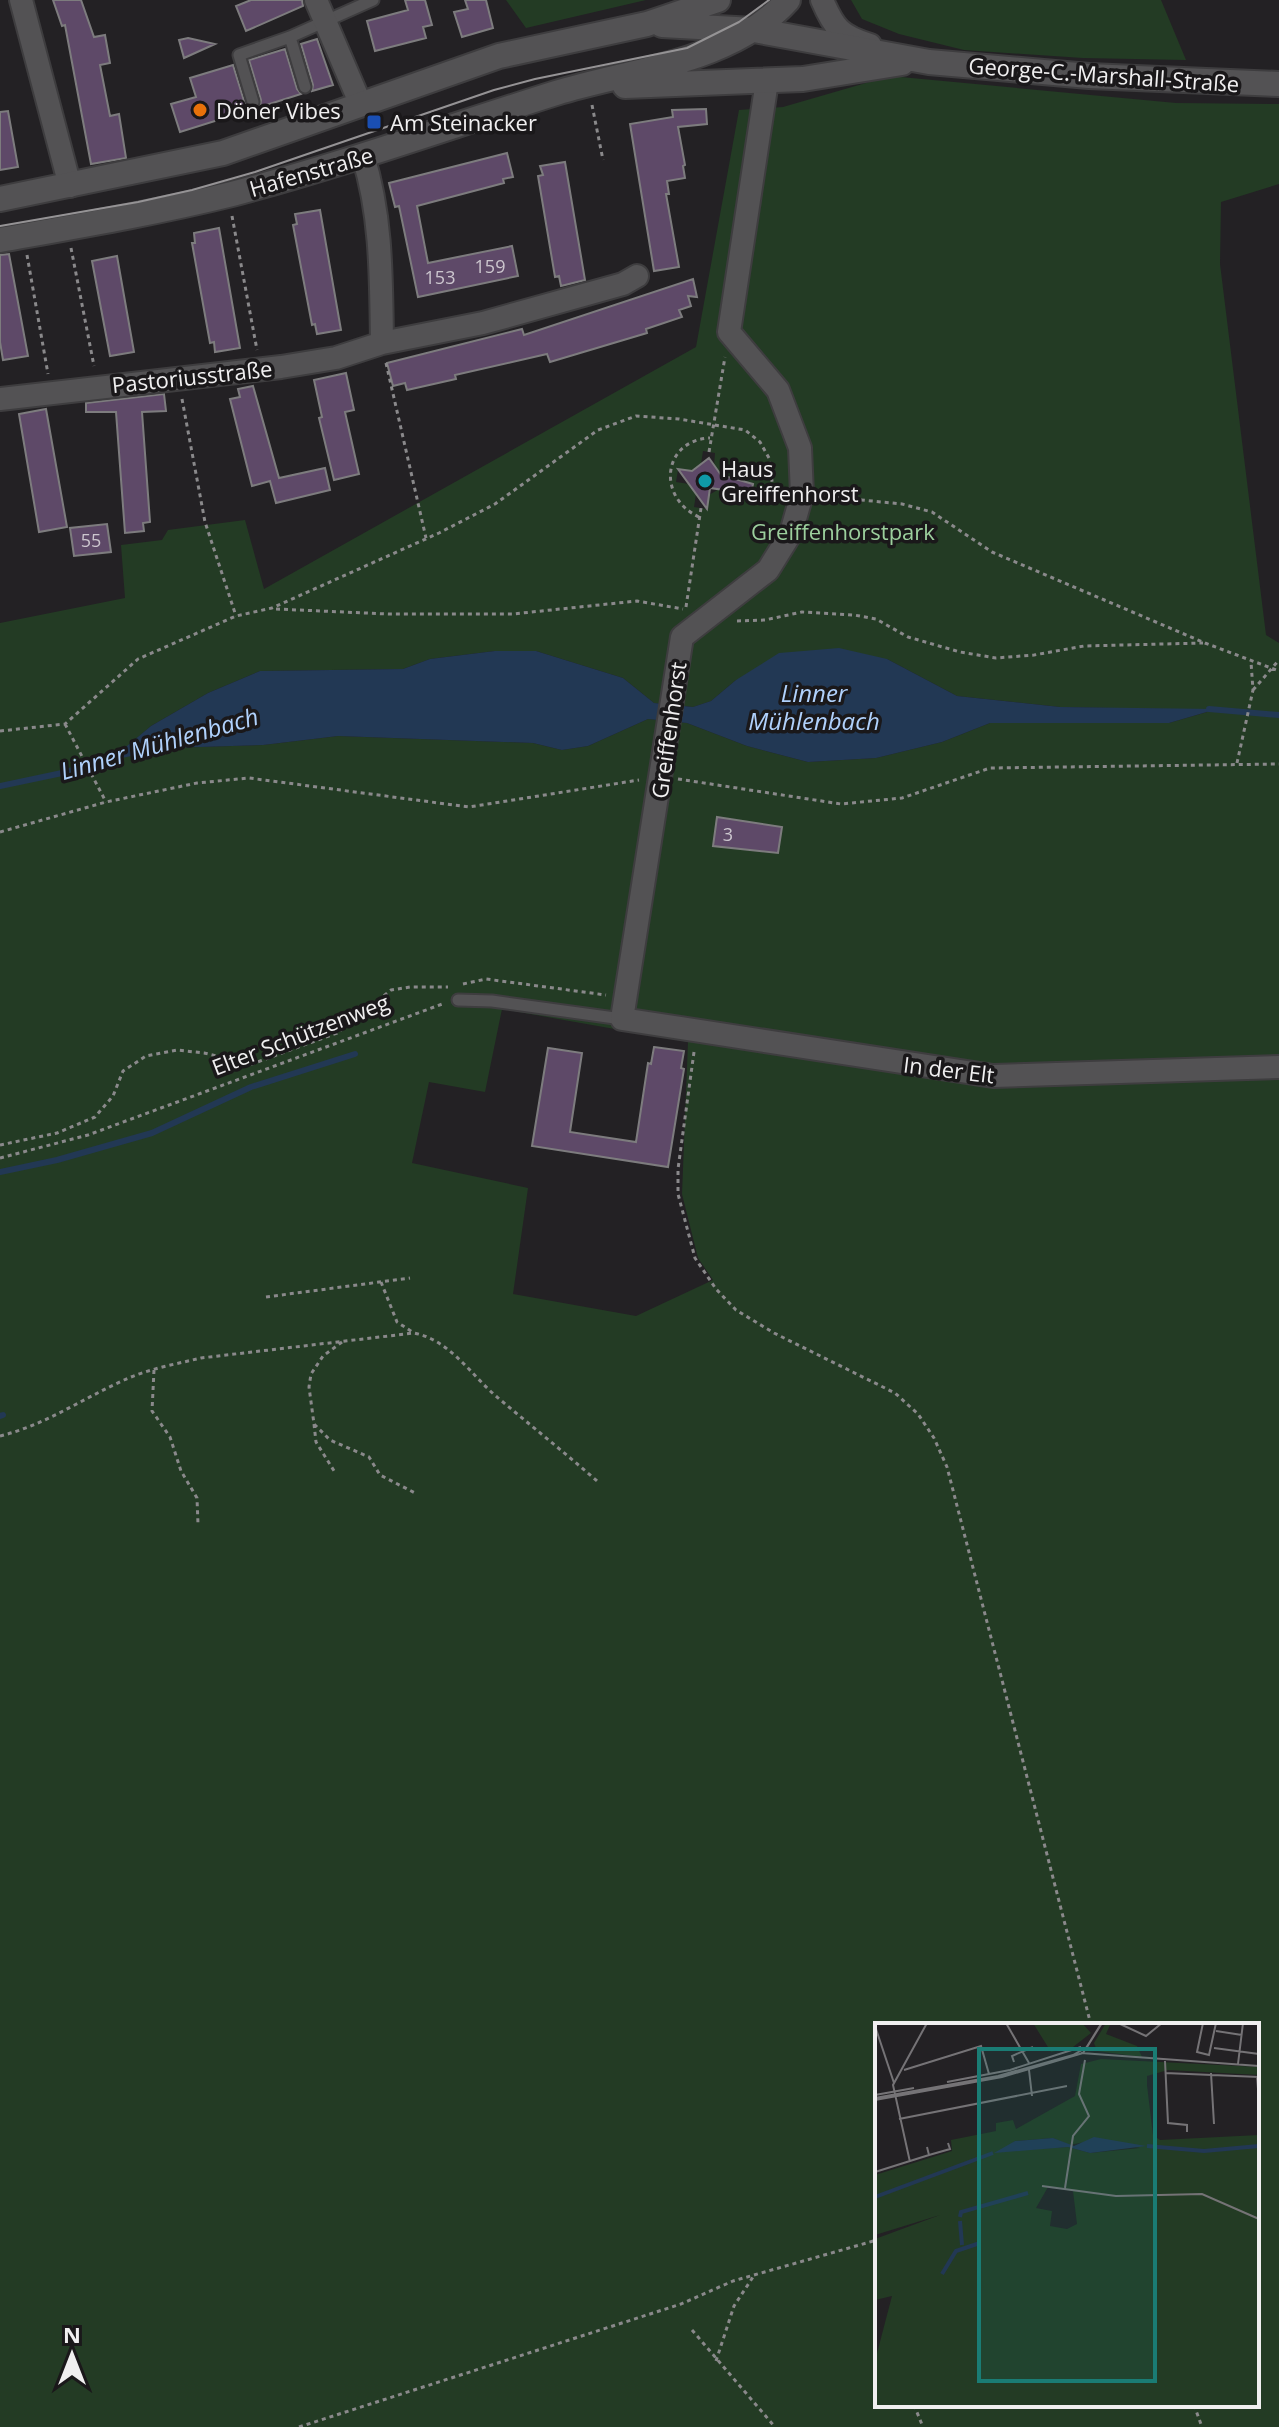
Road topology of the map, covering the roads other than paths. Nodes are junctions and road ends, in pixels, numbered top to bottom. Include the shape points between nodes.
1 (21, 0) edge
2 (316, 0) edge
3 (373, 0) edge
4 (718, 0) edge
5 (788, 0) edge
6 (822, 0) edge
7 (325, 22) junction
8 (647, 24) junction
9 (754, 30) junction
10 (290, 37) junction
11 (836, 37) junction
12 (929, 62) junction
13 (819, 76) junction
14 (767, 81) junction
15 (1279, 84) edge
16 (305, 87) dead end
17 (559, 92) junction
18 (253, 102) dead end
19 (361, 105) junction
20 (363, 156) junction
21 (70, 186) junction
22 (0, 199) edge
23 (0, 240) edge
24 (637, 276) dead end
25 (382, 343) junction
26 (0, 399) edge
27 (458, 1000) road end
28 (624, 1009) junction
29 (1279, 1067) edge

1 - 21 street
2 - 7 street
3 - 7 lane
4 - 8 main road, Hafenstraße
5 - 9 main road, Hafenstraße
6 - 11 street
7 - 10 lane
7 - 19 street
8 - 9 main road, George-C.-Marshall-Straße
8 - 19 main road, Hafenstraße via 499,56
9 - 11 main road, George-C.-Marshall-Straße
9 - 17 main road, Hafenstraße via 692,56
10 - 16 lane
10 - 18 lane via 239,55
11 - 12 main road, George-C.-Marshall-Straße
11 - 13 street via 834,64
12 - 13 main road
12 - 15 main road, George-C.-Marshall-Straße
13 - 14 main road
14 - 17 main road
14 - 28 street, Greiffenhorst via 729,332 778,390 800,448 802,494 791,533 768,570 682,637
17 - 20 main road, Hafenstraße
19 - 21 main road, Hafenstraße via 223,153
20 - 23 main road, Hafenstraße via 164,210
20 - 25 street via 382,261
21 - 22 main road, Hafenstraße
24 - 25 street, Pastoriusstraße via 483,323
25 - 26 street, Pastoriusstraße via 336,358 260,370
27 - 28 lane
28 - 29 street, In der Elt via 697,1032 993,1076

